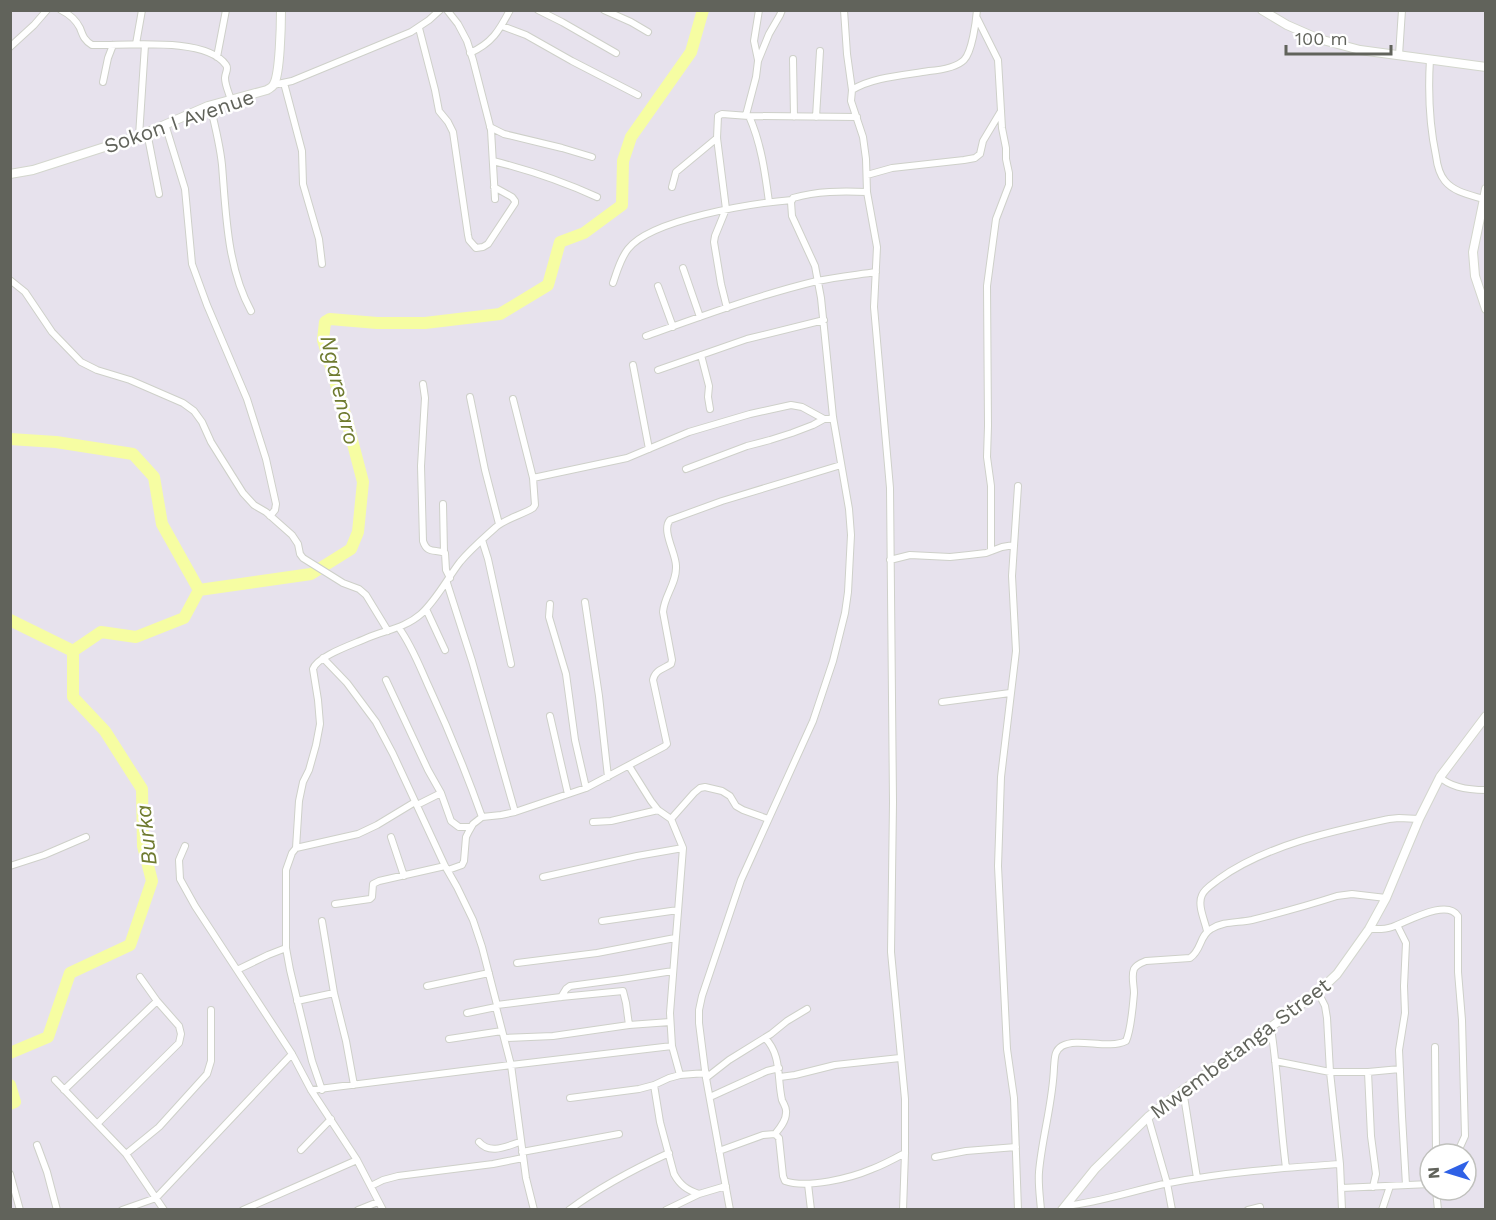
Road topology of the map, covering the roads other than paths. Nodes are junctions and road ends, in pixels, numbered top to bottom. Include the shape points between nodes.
1 (46, 10) edge
2 (61, 10) edge
3 (142, 10) edge
4 (226, 10) edge
5 (281, 10) edge
6 (440, 10) edge
7 (447, 10) edge
8 (510, 10) edge
9 (538, 10) edge
10 (604, 10) edge
11 (759, 10) edge
12 (782, 10) edge
13 (844, 10) edge
14 (977, 10) edge
15 (1262, 10) edge
16 (1402, 10) edge
17 (977, 18) junction
18 (502, 26) junction
19 (419, 28) junction
20 (648, 32) dead end
21 (136, 44) junction
22 (112, 45) junction
23 (145, 45) junction
24 (10, 46) edge
25 (820, 51) dead end
26 (470, 53) junction
27 (616, 53) dead end
28 (1399, 55) junction
29 (217, 57) junction
30 (793, 59) dead end
31 (1430, 59) junction
32 (758, 60) junction
33 (1485, 67) edge
34 (103, 82) dead end
35 (284, 83) junction
36 (273, 85) junction
37 (852, 90) junction
38 (638, 95) dead end
39 (231, 100) junction
40 (210, 105) junction
41 (1001, 110) junction
42 (748, 115) junction
43 (794, 117) junction
44 (816, 117) junction
45 (857, 117) junction
46 (165, 124) junction
47 (490, 127) junction
48 (143, 134) junction
49 (717, 138) junction
50 (592, 158) dead end
51 (493, 161) junction
52 (10, 174) edge
53 (867, 175) junction
54 (494, 187) junction
55 (672, 187) dead end
56 (1485, 189) edge
57 (867, 192) junction
58 (159, 194) dead end
59 (597, 197) dead end
60 (1482, 199) junction
61 (495, 200) dead end
62 (792, 200) junction
63 (770, 202) junction
64 (726, 209) junction
65 (322, 264) dead end
66 (683, 268) dead end
67 (876, 272) junction
68 (10, 280) edge
69 (818, 281) junction
70 (613, 283) dead end
71 (658, 286) dead end
72 (727, 308) junction
73 (1485, 309) edge
74 (251, 311) dead end
75 (700, 317) junction
76 (824, 320) junction
77 (673, 327) junction
78 (646, 336) dead end
79 (701, 355) junction
80 (633, 364) dead end
81 (658, 370) dead end
82 (423, 384) dead end
83 (470, 397) dead end
84 (513, 399) dead end
85 (710, 409) dead end
86 (833, 417) junction
87 (824, 419) junction
88 (649, 448) junction
89 (841, 465) junction
90 (686, 469) dead end
91 (533, 478) junction
92 (1018, 486) dead end
93 (443, 504) dead end
94 (270, 516) junction
95 (499, 524) junction
96 (482, 540) junction
97 (1014, 545) junction
98 (991, 551) junction
99 (444, 552) junction
100 (890, 560) junction
101 (448, 581) junction
102 (585, 602) dead end
103 (550, 604) dead end
104 (426, 609) junction
105 (399, 628) junction
106 (388, 631) junction
107 (445, 650) dead end
108 (323, 658) junction
109 (511, 664) dead end
110 (386, 680) dead end
111 (1010, 693) junction
112 (942, 702) dead end
113 (550, 716) dead end
114 (1485, 716) edge
115 (629, 766) junction
116 (608, 777) junction
117 (1440, 777) junction
118 (586, 788) junction
119 (1485, 790) edge
120 (441, 793) junction
121 (568, 794) junction
122 (416, 803) junction
123 (658, 810) junction
124 (515, 812) junction
125 (482, 817) junction
126 (671, 819) junction
127 (768, 819) junction
128 (1419, 819) junction
129 (593, 822) dead end
130 (471, 827) junction
131 (86, 837) dead end
132 (391, 837) dead end
133 (185, 846) dead end
134 (296, 848) junction
135 (683, 848) junction
136 (10, 866) edge
137 (447, 868) junction
138 (404, 876) junction
139 (543, 877) dead end
140 (1386, 898) junction
141 (335, 904) dead end
142 (678, 910) junction
143 (322, 921) dead end
144 (602, 921) dead end
145 (1397, 925) junction
146 (1369, 929) junction
147 (1207, 931) junction
148 (675, 938) junction
149 (286, 948) junction
150 (517, 963) dead end
151 (237, 970) junction
152 (673, 970) junction
153 (489, 973) junction
154 (140, 977) dead end
155 (427, 986) dead end
156 (1318, 992) junction
157 (334, 993) junction
158 (561, 997) junction
159 (157, 1001) junction
160 (297, 1001) junction
161 (497, 1006) junction
162 (807, 1009) dead end
163 (212, 1010) dead end
164 (467, 1013) dead end
165 (670, 1022) junction
166 (629, 1025) junction
167 (1270, 1028) junction
168 (503, 1035) junction
169 (765, 1038) junction
170 (449, 1039) dead end
171 (672, 1046) junction
172 (1435, 1047) dead end
173 (292, 1053) junction
174 (900, 1058) junction
175 (1275, 1062) junction
176 (511, 1065) junction
177 (779, 1068) junction
178 (1400, 1068) junction
179 (1330, 1072) junction
180 (1368, 1072) junction
181 (680, 1075) junction
182 (706, 1075) junction
183 (780, 1077) junction
184 (56, 1080) dead end
185 (354, 1085) junction
186 (654, 1085) junction
187 (64, 1089) junction
188 (311, 1090) junction
189 (322, 1090) junction
190 (1183, 1090) junction
191 (710, 1096) junction
192 (570, 1098) dead end
193 (1148, 1118) junction
194 (331, 1119) junction
195 (98, 1124) junction
196 (619, 1134) dead end
197 (775, 1134) junction
198 (479, 1142) dead end
199 (520, 1142) junction
200 (1436, 1142) edge
201 (1462, 1142) edge
202 (37, 1144) dead end
203 (1016, 1147) junction
204 (301, 1150) dead end
205 (719, 1151) junction
206 (669, 1153) junction
207 (905, 1153) junction
208 (126, 1154) junction
209 (522, 1155) junction
210 (935, 1157) dead end
211 (357, 1161) junction
212 (1340, 1164) junction
213 (1286, 1168) junction
214 (10, 1174) edge
215 (1197, 1178) junction
216 (1167, 1183) junction
217 (808, 1184) junction
218 (1418, 1184) edge
219 (1406, 1185) junction
220 (371, 1186) junction
221 (726, 1186) junction
222 (1390, 1186) junction
223 (1373, 1187) junction
224 (1341, 1188) junction
225 (699, 1194) junction
226 (156, 1198) junction
227 (378, 1202) junction
228 (1063, 1208) edge
229 (1260, 1208) dead end
230 (20, 1209) edge
231 (57, 1209) edge
232 (124, 1209) edge
233 (164, 1209) edge
234 (243, 1209) edge
235 (358, 1209) edge
236 (382, 1209) edge
237 (534, 1209) edge
238 (569, 1209) edge
239 (666, 1209) edge
240 (730, 1209) edge
241 (811, 1209) edge
242 (903, 1209) edge
243 (1018, 1209) edge
244 (1041, 1209) edge
245 (1172, 1209) edge
246 (1248, 1209) edge
247 (1342, 1209) edge
248 (1382, 1209) edge

1 - 24 street
2 - 22 street via 74,20 87,42
3 - 21 street
4 - 29 street
5 - 36 street, Sokon I Avenue
6 - 19 street
7 - 26 street via 458,24
8 - 18 street
9 - 27 street
10 - 20 street
11 - 32 street via 754,41
12 - 32 street
13 - 37 street
14 - 17 street
15 - 28 street via 1319,39
16 - 28 street
17 - 37 street via 963,61 945,69 875,81
17 - 41 street via 998,60
18 - 26 street via 483,47
18 - 38 street
19 - 35 street
19 - 54 street via 439,111 453,132 468,235 476,248 488,244 515,203
21 - 22 street
21 - 23 street
22 - 34 street
23 - 29 street via 169,44
23 - 48 street
25 - 44 street
26 - 47 street
28 - 31 street
29 - 39 street via 227,68 225,81
30 - 43 street
31 - 33 street
31 - 60 street via 1428,107 1438,165 1444,181
32 - 42 street
35 - 36 street
35 - 65 street via 302,151 303,184
36 - 39 street, Sokon I Avenue
37 - 45 street
39 - 40 street, Sokon I Avenue
40 - 46 street, Sokon I Avenue
40 - 74 street via 222,164 227,230 243,296
41 - 53 street via 975,158 892,168
41 - 98 street via 1010,179 996,219 987,286
42 - 43 street
42 - 49 street via 718,116
42 - 63 street via 762,156
43 - 44 street
44 - 45 street
45 - 53 street
46 - 48 street, Sokon I Avenue
46 - 94 street via 185,189 192,264 247,399 266,459 276,504
47 - 50 street
47 - 51 street
48 - 52 street, Sokon I Avenue
48 - 58 street
49 - 55 street via 676,172
49 - 64 street
51 - 54 street
51 - 59 street
53 - 57 street
54 - 61 street
56 - 60 street
57 - 62 street via 836,191
57 - 67 street via 877,247
60 - 73 street via 1473,252
62 - 63 street
62 - 69 street via 792,216
63 - 64 street
64 - 70 street via 653,231 637,241 628,249
64 - 72 street via 714,242
66 - 75 street
67 - 69 street
67 - 100 street via 874,307 890,488
68 - 94 street via 25,292 52,332 81,362 183,402 194,411 243,493
69 - 72 street
69 - 76 street
71 - 77 street
72 - 75 street
75 - 77 street
76 - 79 street
76 - 86 street
77 - 78 street
79 - 81 street
79 - 85 street
80 - 88 street
82 - 99 street via 423,541 428,550
83 - 95 street
84 - 91 street
86 - 87 street
86 - 89 street
87 - 88 street via 791,405 689,432
87 - 90 street
88 - 91 street via 627,458
89 - 115 street via 722,501 667,524 676,564 675,578 663,605 672,660 653,680 667,744
89 - 127 street via 851,535 845,614 813,721
91 - 95 street via 533,508
92 - 97 street
93 - 99 street
94 - 106 street via 292,535 303,558 366,595
95 - 96 street
96 - 101 street
96 - 109 street
97 - 98 street
97 - 111 street via 1016,651
98 - 100 street via 950,557 910,555
99 - 101 street
100 - 174 street via 891,952
101 - 104 street
101 - 124 street
102 - 116 street
103 - 118 street via 549,617 566,674
104 - 105 street
104 - 107 street
105 - 106 street
105 - 125 street via 444,719
106 - 108 street
108 - 122 street via 376,722
108 - 134 street via 313,669 320,724 299,801
110 - 120 street
111 - 112 street
111 - 203 street via 1001,777 998,866
113 - 121 street
114 - 117 street, Mwembetanga Street
115 - 116 street
115 - 123 street
116 - 118 street
117 - 119 street via 1462,788
117 - 128 street, Mwembetanga Street
118 - 121 street
120 - 122 street
120 - 130 street via 451,821 459,827
121 - 124 street
122 - 134 street via 358,834
122 - 137 street
123 - 126 street
123 - 129 street
124 - 125 street
125 - 130 street
126 - 127 street via 694,793 705,787 727,794 736,806
126 - 135 street
127 - 182 street via 741,880 702,996 699,1023
128 - 140 street, Mwembetanga Street
128 - 147 street via 1389,819 1333,832 1253,859 1202,893
130 - 137 street via 464,861
131 - 136 street
132 - 138 street
133 - 151 street via 179,860 180,879
134 - 149 street via 286,870
135 - 139 street
135 - 142 street
137 - 138 street
137 - 153 street via 473,920
138 - 141 street via 373,884 370,898
140 - 146 street, Mwembetanga Street
140 - 147 street via 1337,896
142 - 144 street
142 - 148 street
143 - 157 street
145 - 146 street
145 - 178 street via 1406,943
145 - 201 street via 1431,911 1451,910 1458,916
146 - 156 street, Mwembetanga Street via 1337,974
147 - 244 street via 1190,958 1146,962 1135,967 1126,1041 1064,1045 1055,1054 1054,1088 1039,1174
148 - 150 street
148 - 152 street
149 - 151 street
149 - 160 street
151 - 173 street
152 - 158 street via 570,986
152 - 165 street
153 - 155 street
153 - 161 street
154 - 159 street
156 - 167 street, Mwembetanga Street
156 - 179 street via 1327,1018
157 - 160 street
157 - 185 street
158 - 161 street
158 - 166 street via 623,991
159 - 187 street
159 - 195 street via 179,1026 179,1043
160 - 189 street
161 - 164 street
161 - 168 street
162 - 169 street
163 - 208 street via 207,1074 159,1127
165 - 166 street
165 - 171 street
166 - 168 street via 553,1036
167 - 175 street
167 - 190 street, Mwembetanga Street
168 - 170 street
168 - 176 street
169 - 177 street
169 - 182 street
171 - 176 street
171 - 181 street
172 - 200 street
173 - 188 street
173 - 226 street
174 - 183 street via 835,1065
174 - 207 street
175 - 179 street
175 - 213 street
176 - 185 street
176 - 199 street
177 - 183 street
177 - 191 street
178 - 180 street
178 - 219 street
179 - 180 street
179 - 212 street
180 - 223 street via 1376,1174
181 - 182 street
181 - 186 street
182 - 191 street
183 - 197 street via 786,1115
184 - 187 street
185 - 189 street
186 - 192 street
186 - 206 street
187 - 195 street
188 - 189 street
188 - 194 street
190 - 193 street, Mwembetanga Street
190 - 215 street
191 - 205 street
193 - 216 street
193 - 228 street, Mwembetanga Street
194 - 204 street
194 - 211 street
195 - 208 street
196 - 209 street
197 - 205 street
197 - 217 street via 779,1138 785,1181
198 - 199 street via 495,1149
199 - 209 street
202 - 231 street
203 - 210 street via 966,1150
203 - 243 street
205 - 221 street
206 - 225 street via 678,1181
206 - 238 street
207 - 217 street via 871,1170
207 - 242 street
208 - 226 street
209 - 220 street via 493,1164 398,1176
209 - 237 street
211 - 220 street
211 - 234 street
212 - 213 street
212 - 224 street
213 - 215 street
214 - 230 street
215 - 216 street
216 - 228 street
216 - 245 street
217 - 241 street
218 - 219 street
219 - 222 street
220 - 227 street
221 - 225 street
221 - 240 street
222 - 223 street
222 - 248 street
223 - 224 street
224 - 247 street
225 - 239 street
226 - 232 street
226 - 233 street
227 - 235 street
227 - 236 street
229 - 246 street

